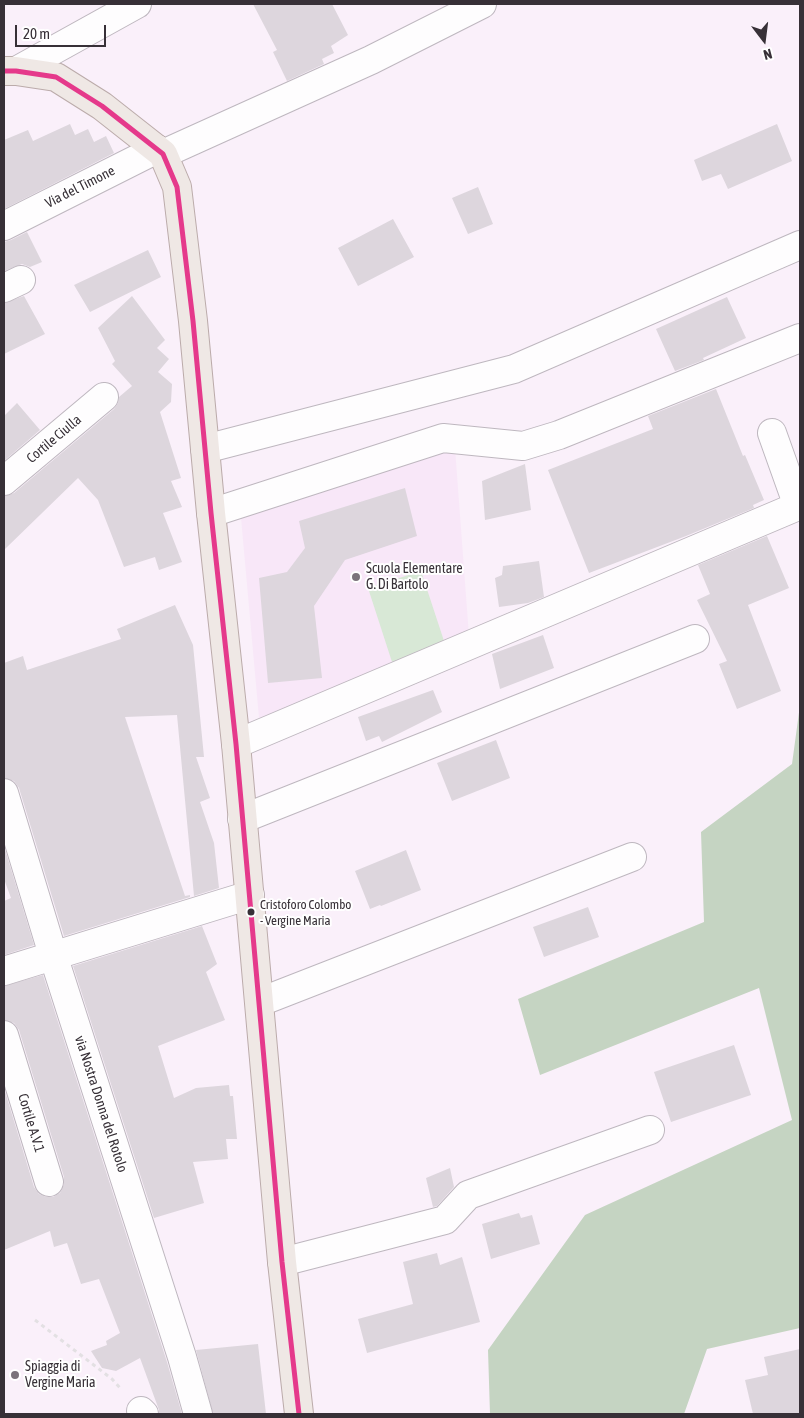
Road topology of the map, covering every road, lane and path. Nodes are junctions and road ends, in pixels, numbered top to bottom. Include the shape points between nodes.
1 (136, 4) edge
2 (482, 4) edge
3 (10, 71) edge
4 (160, 151) junction
5 (4, 226) edge
6 (800, 245) edge
7 (800, 338) edge
8 (104, 397) dead end
9 (772, 433) dead end
10 (205, 449) junction
11 (4, 481) edge
12 (211, 513) junction
13 (695, 639) dead end
14 (236, 744) junction
15 (4, 794) edge
16 (242, 819) junction
17 (632, 857) dead end
18 (250, 895) junction
19 (53, 955) junction
20 (4, 971) edge
21 (260, 1002) junction
22 (4, 1036) edge
23 (650, 1130) dead end
24 (49, 1182) dead end
25 (282, 1262) junction
26 (35, 1320) dead end
27 (142, 1413) edge
28 (198, 1414) edge
29 (299, 1414) edge

1 - 3 street
2 - 4 street, Via del Timone via 371,60
3 - 4 main road via 56,77 102,106
4 - 5 street, Via del Timone
4 - 10 main road via 177,188
6 - 10 street via 514,369
7 - 12 street via 559,435 523,446 443,438
8 - 11 street, Cortile Ciulla
9 - 14 street via 798,506
10 - 12 main road
12 - 14 main road
13 - 16 street
14 - 16 main road
15 - 19 street, via Nostra Donna del Rotolo
16 - 18 main road
17 - 21 street
18 - 19 street
18 - 21 main road
19 - 20 street
19 - 28 street, via Nostra Donna del Rotolo
21 - 25 main road
22 - 24 street, Cortile A.V.1
23 - 25 street via 468,1195 446,1220
25 - 29 main road
26 - 27 path via 112,1379

